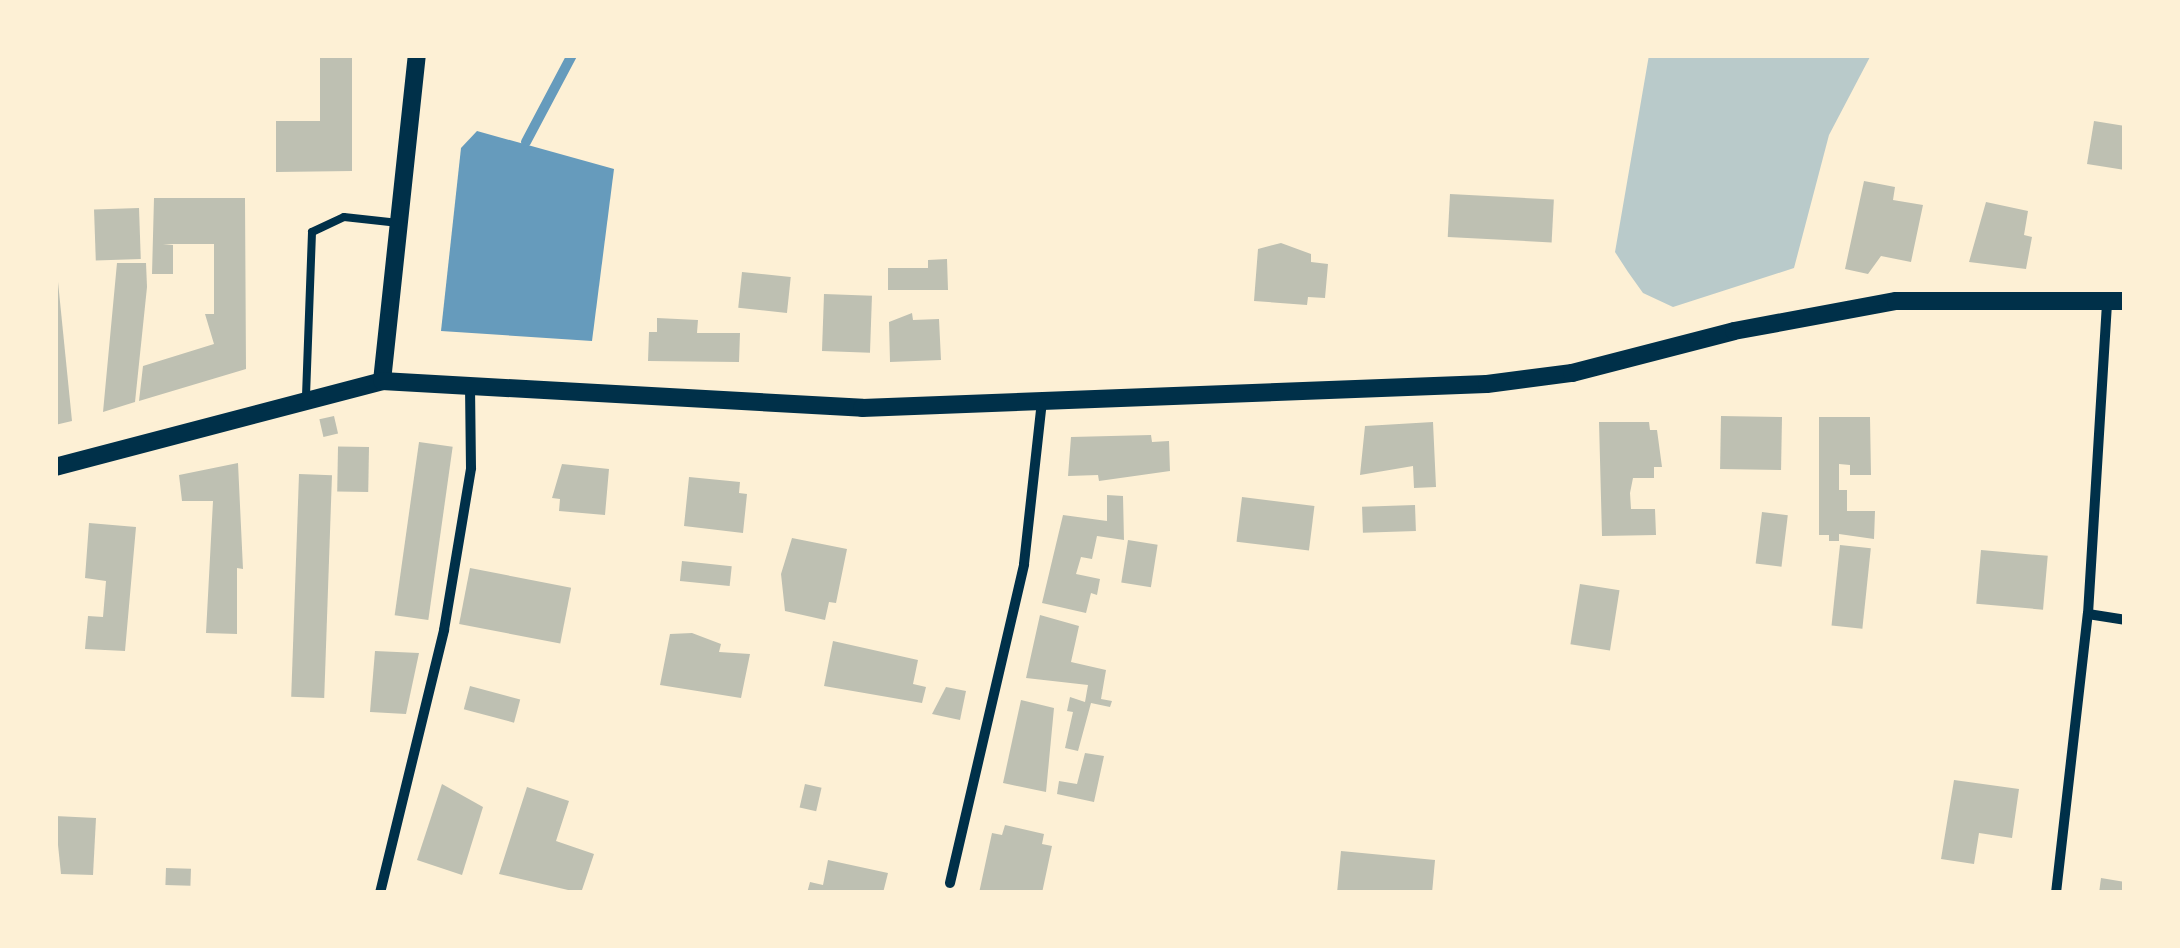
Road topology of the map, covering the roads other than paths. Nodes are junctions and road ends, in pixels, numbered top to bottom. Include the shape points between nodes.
1 (417, 55) edge
2 (399, 223) junction
3 (2116, 301) edge
4 (382, 381) junction
5 (470, 387) junction
6 (306, 396) junction
7 (1042, 401) junction
8 (55, 467) edge
9 (2088, 614) junction
10 (2125, 620) edge
11 (950, 883) dead end
12 (380, 893) edge
13 (2056, 893) edge

1 - 2 street
2 - 4 street
2 - 6 lane via 344,218 312,232
3 - 7 street via 1896,301 1734,331 1572,373 1487,384
3 - 9 street
4 - 5 street
4 - 6 street
5 - 7 street via 862,408
5 - 12 street via 471,468 444,630
6 - 8 street
7 - 11 street via 1024,564
9 - 10 street
9 - 13 street

